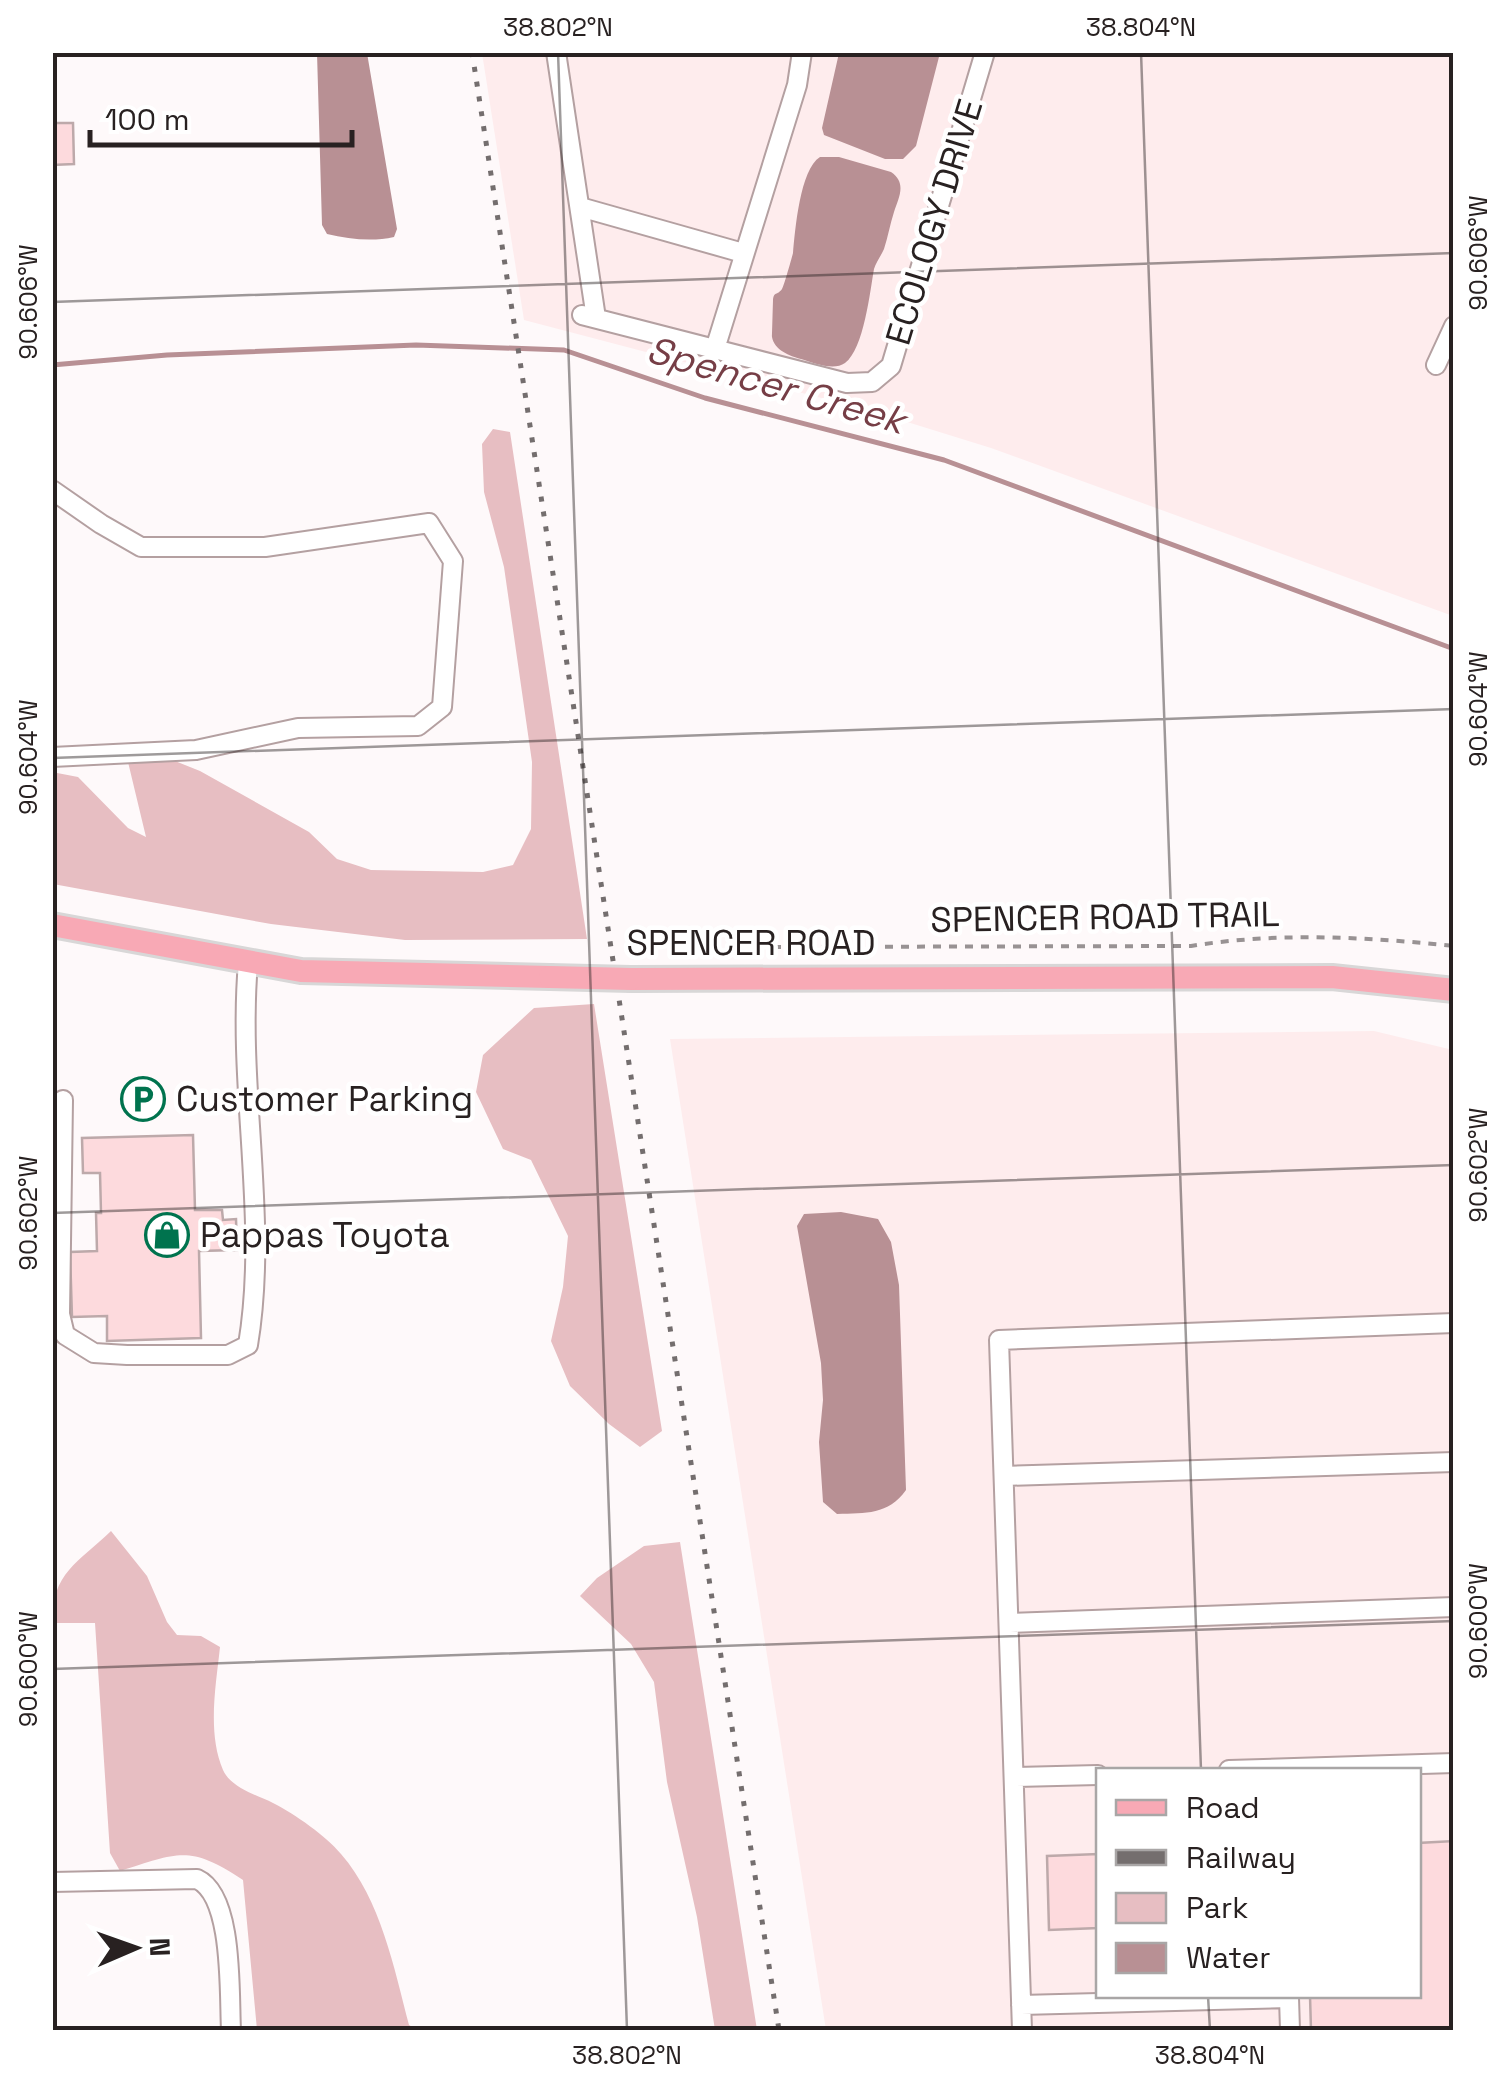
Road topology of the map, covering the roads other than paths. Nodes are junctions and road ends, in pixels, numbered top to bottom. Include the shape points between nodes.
1 (556, 52) edge
2 (802, 52) edge
3 (985, 52) edge
4 (580, 207) junction
5 (743, 253) junction
6 (1454, 326) edge
7 (1449, 348) edge
8 (715, 349) junction
9 (1436, 364) dead end
10 (52, 490) edge
11 (52, 757) edge
12 (52, 925) edge
13 (248, 963) junction
14 (1454, 990) edge
15 (63, 1100) dead end
16 (1454, 1323) edge
17 (1454, 1462) edge
18 (1004, 1476) junction
19 (1454, 1607) edge
20 (1010, 1623) junction
21 (1454, 1764) edge
22 (1304, 1768) edge
23 (1096, 1774) edge
24 (1016, 1777) junction
25 (52, 1882) edge
26 (1021, 2005) junction
27 (231, 2030) edge
28 (1022, 2030) edge
29 (1290, 2030) edge

1 - 4 street
2 - 5 street
3 - 8 street, ECOLOGY DRIVE via 891,366 872,382 847,382
4 - 5 street
4 - 8 street via 589,316
5 - 8 street
6 - 7 street
7 - 9 street
10 - 11 street via 141,546 264,547 429,523 453,561 442,706 418,726 298,728 196,750
12 - 13 main road, SPENCER ROAD
13 - 14 main road, SPENCER ROAD, bridge via 359,974 631,979 1332,977
13 - 15 street via 254,1308 248,1345 228,1355 94,1353 66,1335 60,1314
16 - 18 street via 999,1340
17 - 18 street
18 - 20 street
19 - 20 street
20 - 24 street
21 - 22 street
23 - 24 street
24 - 26 street
25 - 27 street via 208,1884 222,1912
26 - 28 street
26 - 29 street via 1288,1998

